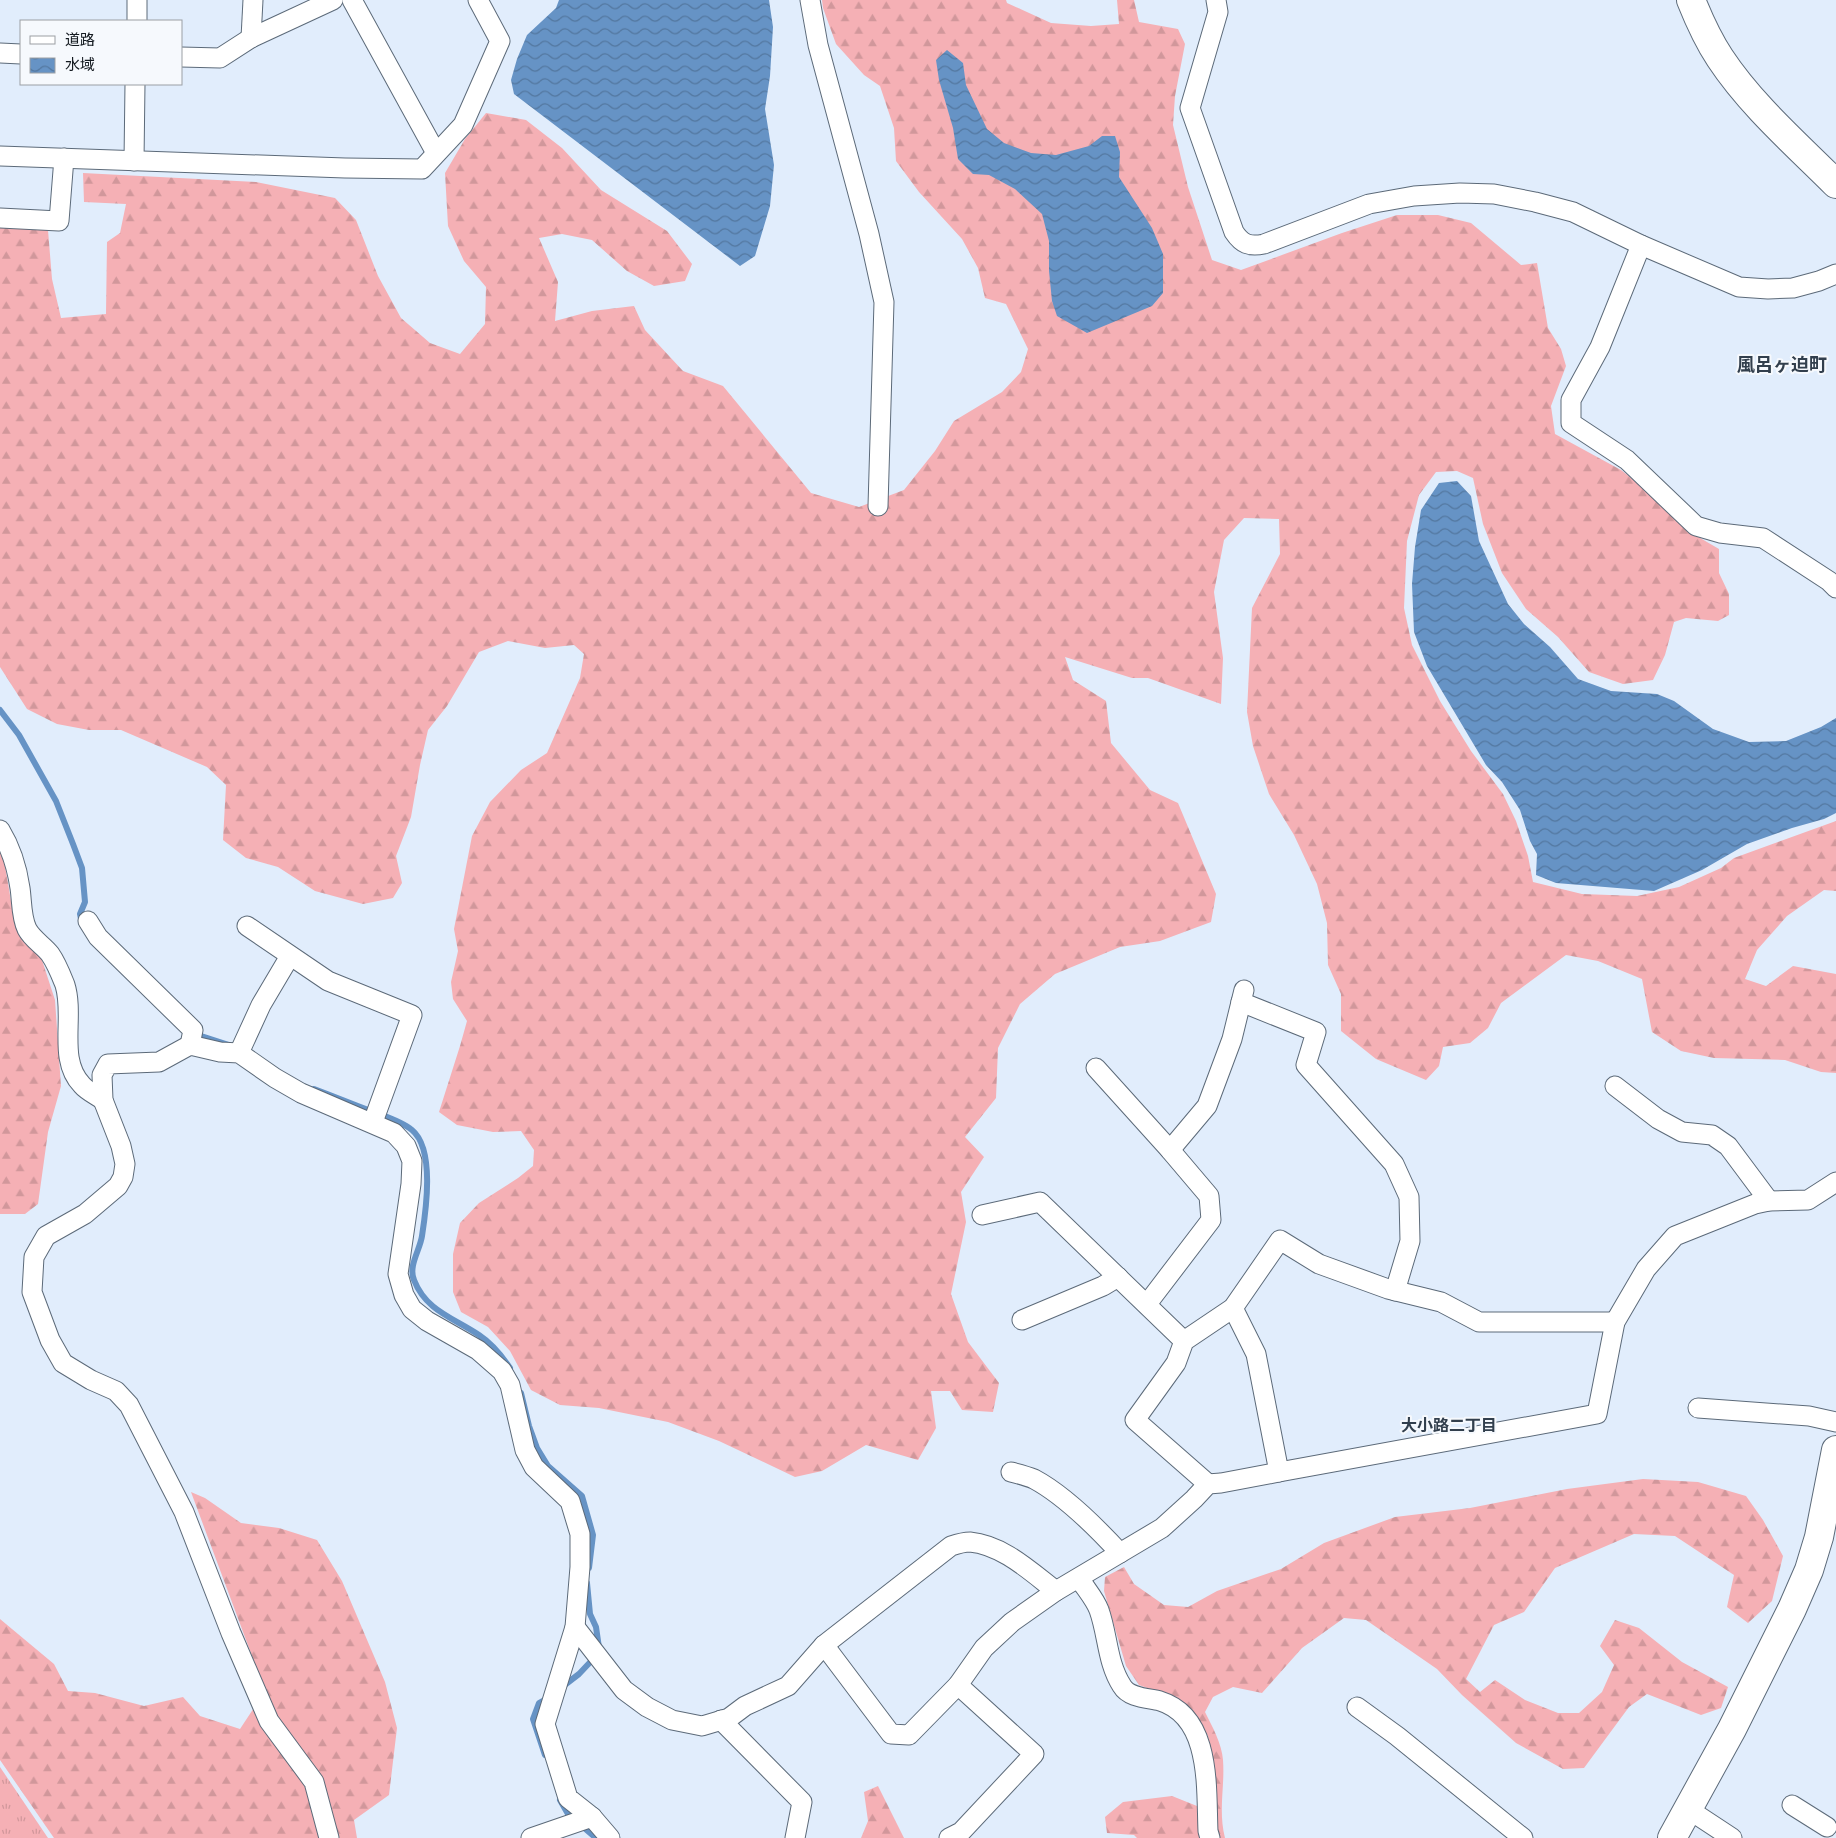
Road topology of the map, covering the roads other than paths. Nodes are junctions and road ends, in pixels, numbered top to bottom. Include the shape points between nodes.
1 (137, 0) edge
2 (253, 0) edge
3 (333, 0) edge
4 (352, 0) edge
5 (478, 0) edge
6 (810, 0) edge
7 (1216, 0) edge
8 (1691, 0) edge
9 (136, 20) edge
10 (251, 38) junction
11 (0, 53) edge
12 (20, 54) edge
13 (182, 57) edge
14 (136, 85) edge
15 (436, 153) junction
16 (0, 156) edge
17 (64, 158) junction
18 (134, 161) junction
19 (1836, 184) edge
20 (0, 218) edge
21 (1641, 245) junction
22 (1836, 274) edge
23 (878, 506) dead end
24 (1836, 588) edge
25 (0, 830) edge
26 (88, 921) dead end
27 (247, 926) dead end
28 (290, 956) junction
29 (190, 1045) junction
30 (239, 1053) junction
31 (1096, 1068) dead end
32 (1614, 1086) dead end
33 (103, 1100) junction
34 (373, 1122) junction
35 (1170, 1150) junction
36 (1836, 1182) edge
37 (1769, 1201) junction
38 (982, 1215) dead end
39 (1118, 1277) junction
40 (1395, 1291) junction
41 (1147, 1304) junction
42 (1232, 1308) junction
43 (1022, 1320) dead end
44 (1615, 1322) junction
45 (1184, 1341) junction
46 (1698, 1408) dead end
47 (1836, 1422) edge
48 (1836, 1450) edge
49 (1011, 1472) dead end
50 (1279, 1472) junction
51 (1208, 1484) junction
52 (1828, 1534) edge
53 (1120, 1553) junction
54 (1078, 1578) junction
55 (1056, 1592) junction
56 (576, 1627) junction
57 (824, 1645) junction
58 (958, 1685) junction
59 (1357, 1707) dead end
60 (721, 1720) junction
61 (1792, 1805) dead end
62 (1688, 1809) junction
63 (592, 1817) junction
64 (1828, 1833) edge
65 (330, 1838) edge
66 (531, 1838) edge
67 (610, 1838) edge
68 (796, 1838) edge
69 (949, 1838) edge
70 (1210, 1838) edge
71 (1523, 1838) edge
72 (1672, 1838) edge
73 (1732, 1838) edge

1 - 9 street
2 - 10 street
3 - 10 street
4 - 15 street
5 - 15 street via 500,41 464,125
6 - 23 street via 818,45 884,302
7 - 21 street via 1218,12 1190,108 1240,242 1252,246 1264,244 1369,204 1414,196 1460,193 1494,194 1573,212
8 - 19 street via 1720,58 1754,102
10 - 13 street via 220,58
11 - 12 street
14 - 18 street
15 - 18 street via 422,168
16 - 17 street
17 - 18 street
17 - 20 street via 59,221
21 - 22 street via 1739,287 1793,288
21 - 24 street via 1600,347 1571,400 1571,423 1627,460 1696,526 1720,533 1763,538
25 - 33 street via 10,847 19,880 27,930 50,955 66,988 71,1071 82,1086
26 - 29 street via 98,937 193,1030
27 - 28 street
28 - 30 street via 261,1005
28 - 34 street via 328,981 412,1015
29 - 30 street
29 - 33 street via 159,1062 108,1064 102,1075
30 - 34 street via 301,1093
31 - 35 street
32 - 37 street via 1658,1119 1682,1132 1712,1134 1728,1146
33 - 65 street via 122,1146 123,1176 118,1186 85,1214 46,1236 34,1257 32,1292 50,1340 63,1363 116,1391 129,1405 184,1512 230,1633 269,1721 314,1782
34 - 56 street via 394,1132 406,1146 412,1161 398,1274 404,1295 412,1309 427,1321 478,1350 502,1370 510,1385 525,1450 534,1467 570,1501 580,1534
35 - 40 street via 1207,1106 1232,1039 1242,996 1316,1032 1306,1065 1394,1164 1409,1197 1410,1241
35 - 41 street via 1209,1196 1211,1220
36 - 37 street via 1808,1200
37 - 44 street via 1675,1236 1646,1270
38 - 39 street via 1040,1202
39 - 41 street
39 - 43 street
40 - 42 street via 1320,1264 1280,1240
40 - 44 street via 1441,1302 1479,1322
41 - 45 street
42 - 45 street
42 - 50 street via 1256,1354
44 - 50 street via 1597,1414
45 - 51 street via 1176,1363 1136,1420
46 - 47 street via 1809,1416
48 - 52 street
49 - 53 street via 1032,1478 1055,1494 1102,1533
50 - 51 street
51 - 53 street via 1162,1528
52 - 62 street via 1732,1729
53 - 54 street
54 - 55 street
54 - 70 street via 1099,1609 1115,1676 1123,1689 1175,1708 1191,1725 1206,1769
55 - 57 street via 998,1549 970,1542 951,1546
55 - 58 street via 1012,1622 984,1648
56 - 60 street via 624,1690 647,1707 672,1720 702,1726
56 - 63 street via 545,1724 568,1798
57 - 58 street via 891,1734 909,1735
57 - 60 street via 788,1686
58 - 69 street via 1034,1754 960,1832
59 - 71 street
60 - 68 street via 802,1802
61 - 64 street
62 - 72 street
62 - 73 street
63 - 66 street
63 - 67 street

